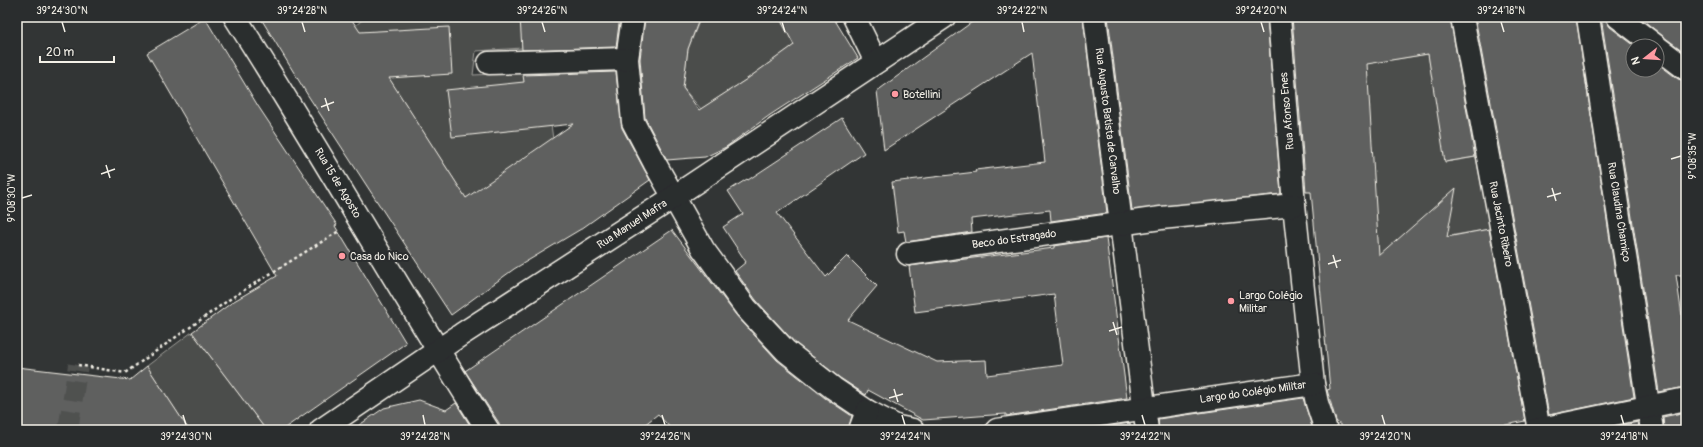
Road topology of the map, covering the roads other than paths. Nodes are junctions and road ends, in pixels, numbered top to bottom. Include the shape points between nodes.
1 (235, 17) edge
2 (633, 17) edge
3 (854, 17) edge
4 (944, 17) edge
5 (1095, 17) edge
6 (1279, 17) edge
7 (1462, 17) edge
8 (1588, 17) edge
9 (1618, 17) edge
10 (1646, 38) edge
11 (1665, 52) edge
12 (627, 59) junction
13 (876, 62) junction
14 (489, 63) dead end
15 (1686, 69) edge
16 (674, 197) junction
17 (1294, 205) junction
18 (1121, 224) junction
19 (908, 254) dead end
20 (438, 351) junction
21 (1313, 384) junction
22 (1686, 399) edge
23 (1143, 408) junction
24 (1649, 408) junction
25 (863, 421) edge
26 (320, 430) edge
27 (488, 430) edge
28 (913, 430) edge
29 (997, 430) edge
30 (1147, 430) edge
31 (1326, 430) edge
32 (1538, 430) edge
33 (1652, 430) edge

1 - 20 street, Rua 15 de Agosto via 292,106
2 - 12 street
3 - 13 street
4 - 13 street, Rua Manuel Mafra
5 - 18 street, Rua Augusto Batista de Carvalho
6 - 17 street, Rua Afonso Enes
7 - 32 street, Rua Jacinto Ribeiro
8 - 24 street, Rua Claudina Chamiço
9 - 10 street
11 - 15 street
12 - 14 street
12 - 16 street via 633,122
13 - 16 street, Rua Manuel Mafra
16 - 20 street, Rua Manuel Mafra
16 - 25 street via 703,248 746,308 786,351 833,388
17 - 18 street
17 - 21 street, Largo do Colégio Militar
18 - 19 street, Beco do Estragado
18 - 23 street
20 - 26 street, Rua Manuel Mafra
20 - 27 street, Rua 15 de Agosto
21 - 23 street, Largo do Colégio Militar
21 - 31 street
22 - 24 street
23 - 29 street, Largo do Colégio Militar
23 - 30 street
24 - 32 street
24 - 33 street, Rua Claudina Chamiço
25 - 28 street

